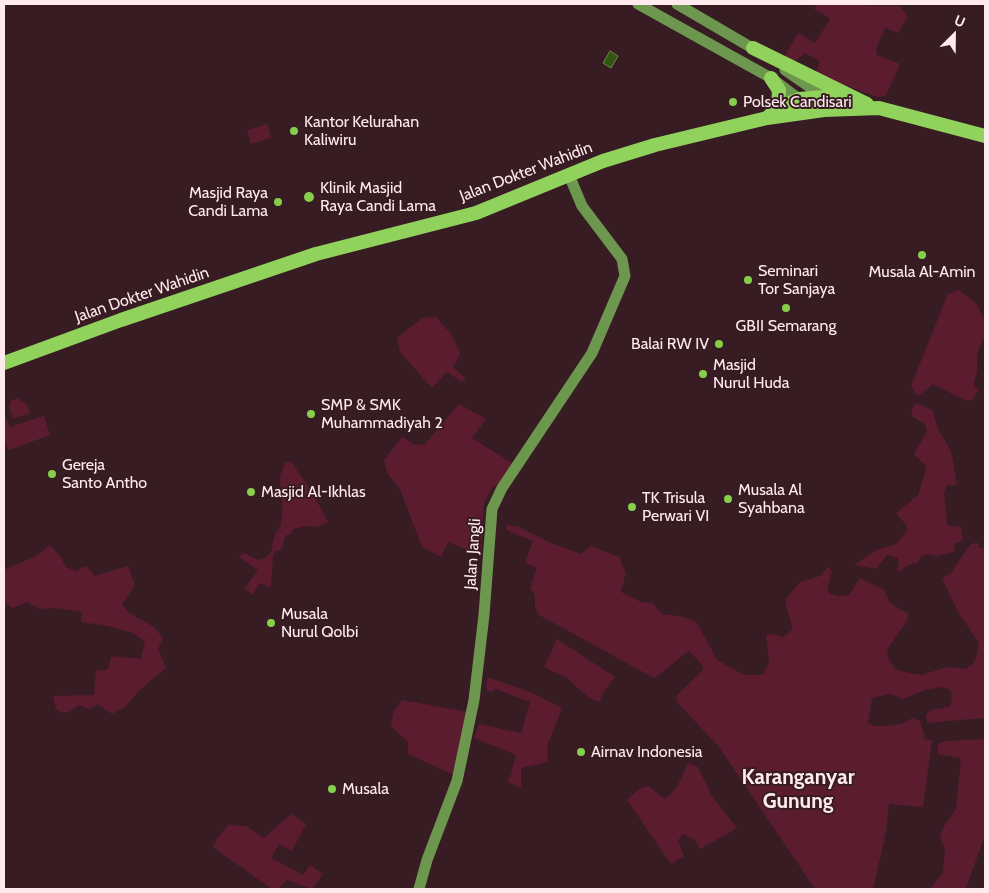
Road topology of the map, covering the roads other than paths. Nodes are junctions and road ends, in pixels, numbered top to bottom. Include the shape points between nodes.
1 (638, 4) edge
2 (677, 4) edge
3 (731, 36) junction
4 (753, 48) junction
5 (724, 51) junction
6 (772, 78) junction
7 (799, 99) junction
8 (824, 104) junction
9 (873, 106) junction
10 (778, 108) junction
11 (807, 113) junction
12 (767, 118) junction
13 (985, 136) edge
14 (569, 175) junction
15 (4, 364) edge
16 (419, 889) edge

1 - 5 street
2 - 3 street
3 - 4 street
3 - 5 street
4 - 8 street via 810,85
4 - 9 highway
5 - 6 street
6 - 7 street
6 - 10 highway via 779,90
7 - 8 highway
7 - 10 highway
7 - 11 highway
8 - 9 highway, Jalan Dokter Wahidin
8 - 11 highway, Jalan Dokter Wahidin
9 - 13 highway, Jalan Dokter Wahidin
10 - 12 highway
11 - 12 highway, Jalan Dokter Wahidin
12 - 14 highway, Jalan Dokter Wahidin via 655,145
14 - 15 highway, Jalan Dokter Wahidin via 476,213 316,254 121,320
14 - 16 street, Jalan Jangli via 582,206 622,259 625,276 592,353 502,488 492,509 474,700 457,782

